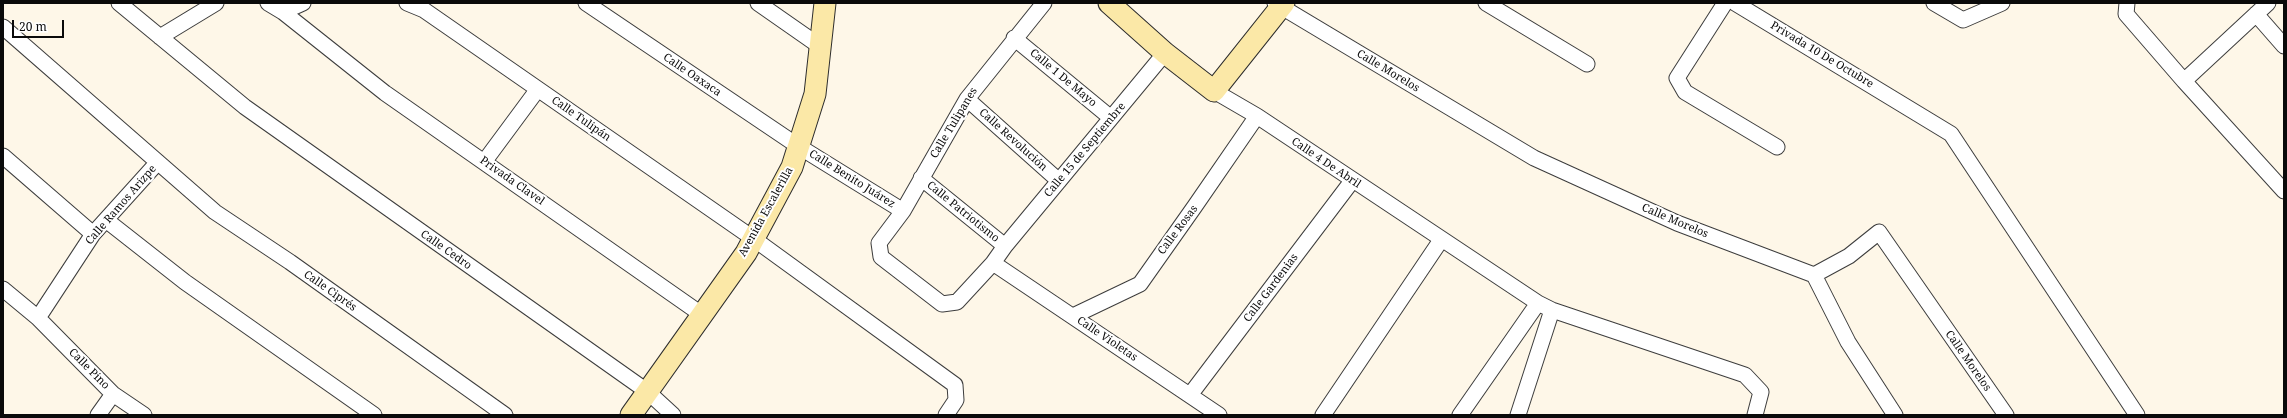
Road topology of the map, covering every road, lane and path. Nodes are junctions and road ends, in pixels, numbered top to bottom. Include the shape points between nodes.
1 (120, 3) edge
2 (216, 3) edge
3 (268, 3) edge
4 (304, 3) edge
5 (407, 3) edge
6 (586, 3) edge
7 (758, 3) edge
8 (825, 3) edge
9 (1044, 3) edge
10 (1109, 3) edge
11 (1486, 3) edge
12 (1725, 3) edge
13 (1735, 3) edge
14 (1934, 3) edge
15 (2002, 3) edge
16 (2127, 3) edge
17 (2268, 3) edge
18 (1280, 5) edge
19 (283, 12) junction
20 (2256, 14) junction
21 (3, 27) edge
22 (160, 37) junction
23 (1014, 38) junction
24 (2284, 46) edge
25 (821, 47) junction
26 (1165, 53) junction
27 (1587, 64) dead end
28 (2184, 81) junction
29 (538, 89) junction
30 (1214, 90) junction
31 (967, 99) junction
32 (1257, 116) junction
33 (1111, 118) junction
34 (798, 146) junction
35 (1777, 147) dead end
36 (3, 156) edge
37 (158, 162) junction
38 (484, 162) junction
39 (921, 178) junction
40 (1059, 181) junction
41 (1352, 181) junction
42 (2284, 191) edge
43 (903, 211) junction
44 (106, 220) junction
45 (93, 234) junction
46 (754, 239) junction
47 (1441, 240) junction
48 (1005, 246) junction
49 (993, 263) junction
50 (1814, 274) junction
51 (3, 289) edge
52 (1538, 303) junction
53 (1552, 310) junction
54 (701, 314) junction
55 (1073, 316) junction
56 (38, 318) junction
57 (648, 392) junction
58 (113, 394) junction
59 (1190, 396) junction
60 (98, 415) edge
61 (144, 415) edge
62 (374, 415) edge
63 (505, 415) edge
64 (631, 415) edge
65 (673, 415) edge
66 (946, 415) edge
67 (1219, 415) edge
68 (1323, 415) edge
69 (1460, 415) edge
70 (1518, 415) edge
71 (1755, 415) edge
72 (1895, 415) edge
73 (2006, 415) edge
74 (2137, 415) edge

1 - 22 street
2 - 22 street
3 - 19 street, Privada Clavel
4 - 19 street
5 - 29 street, Calle Tulipán via 424,10
6 - 34 street, Calle Oaxaca
7 - 25 street
8 - 25 main road, Avenida Escalerilla
9 - 23 street, Calle Tulipanes
10 - 26 main road, Calle 4 De Abril
11 - 27 street
12 - 35 street via 1677,78 1685,92
13 - 74 street, Privada 10 De Octubre via 1951,134
14 - 15 street via 1963,20
16 - 28 street via 2126,14
17 - 20 street
18 - 30 main road
18 - 50 street, Calle Morelos via 1534,158 1677,223
19 - 38 street, Privada Clavel via 325,44 357,73
20 - 24 street
20 - 28 street
21 - 37 street, Calle Ramos Arizpe
22 - 57 street, Calle Cedro via 244,107
23 - 31 street, Calle Tulipanes
23 - 33 street, Calle 1 De Mayo
25 - 34 main road, Avenida Escalerilla via 815,94
26 - 30 main road, Calle 4 De Abril
26 - 33 street, Calle 15 de Septiembre
28 - 42 street
29 - 38 street
29 - 46 street, Calle Tulipán
30 - 32 street, Calle 4 De Abril
31 - 39 street, Calle Tulipanes
31 - 40 street, Calle Revolución
32 - 41 street, Calle 4 De Abril
32 - 55 street, Calle Rosas via 1140,284
33 - 40 street, Calle 15 de Septiembre
34 - 43 street, Calle Benito Juárez
34 - 46 main road, Avenida Escalerilla via 792,166
36 - 45 street
37 - 44 street, Calle Ramos Arizpe
37 - 63 street, Calle Ciprés via 215,212 290,262
38 - 54 street, Privada Clavel
39 - 43 street, Calle Tulipanes
39 - 48 street, Calle Patriotismo
40 - 48 street, Calle 15 de Septiembre
41 - 47 street, Calle 4 De Abril
41 - 59 street, Calle Gardenias
43 - 49 street, Calle Benito Juárez via 879,244 881,257 942,304 958,302
44 - 45 street, Calle Ramos Arizpe
44 - 62 street via 185,282
45 - 56 street, Calle Ramos Arizpe
46 - 54 main road, Avenida Escalerilla
46 - 66 street, Calle Tulipán via 955,385 956,400
47 - 52 street, Calle 4 De Abril
47 - 68 street
48 - 49 street
49 - 55 street, Calle Violetas
50 - 72 street via 1848,342
50 - 73 street, Calle Morelos via 1849,256 1879,232
51 - 56 street, Calle Pino
52 - 53 street, Calle 4 De Abril
52 - 69 street
53 - 70 street
53 - 71 street, Calle 4 De Abril via 1745,375 1761,392
54 - 57 main road, Avenida Escalerilla
55 - 59 street, Calle Violetas
56 - 58 street, Calle Pino
57 - 64 main road, Avenida Escalerilla
57 - 65 street, Calle Cedro
58 - 60 street
58 - 61 street, Calle Pino
59 - 67 street, Calle Violetas

